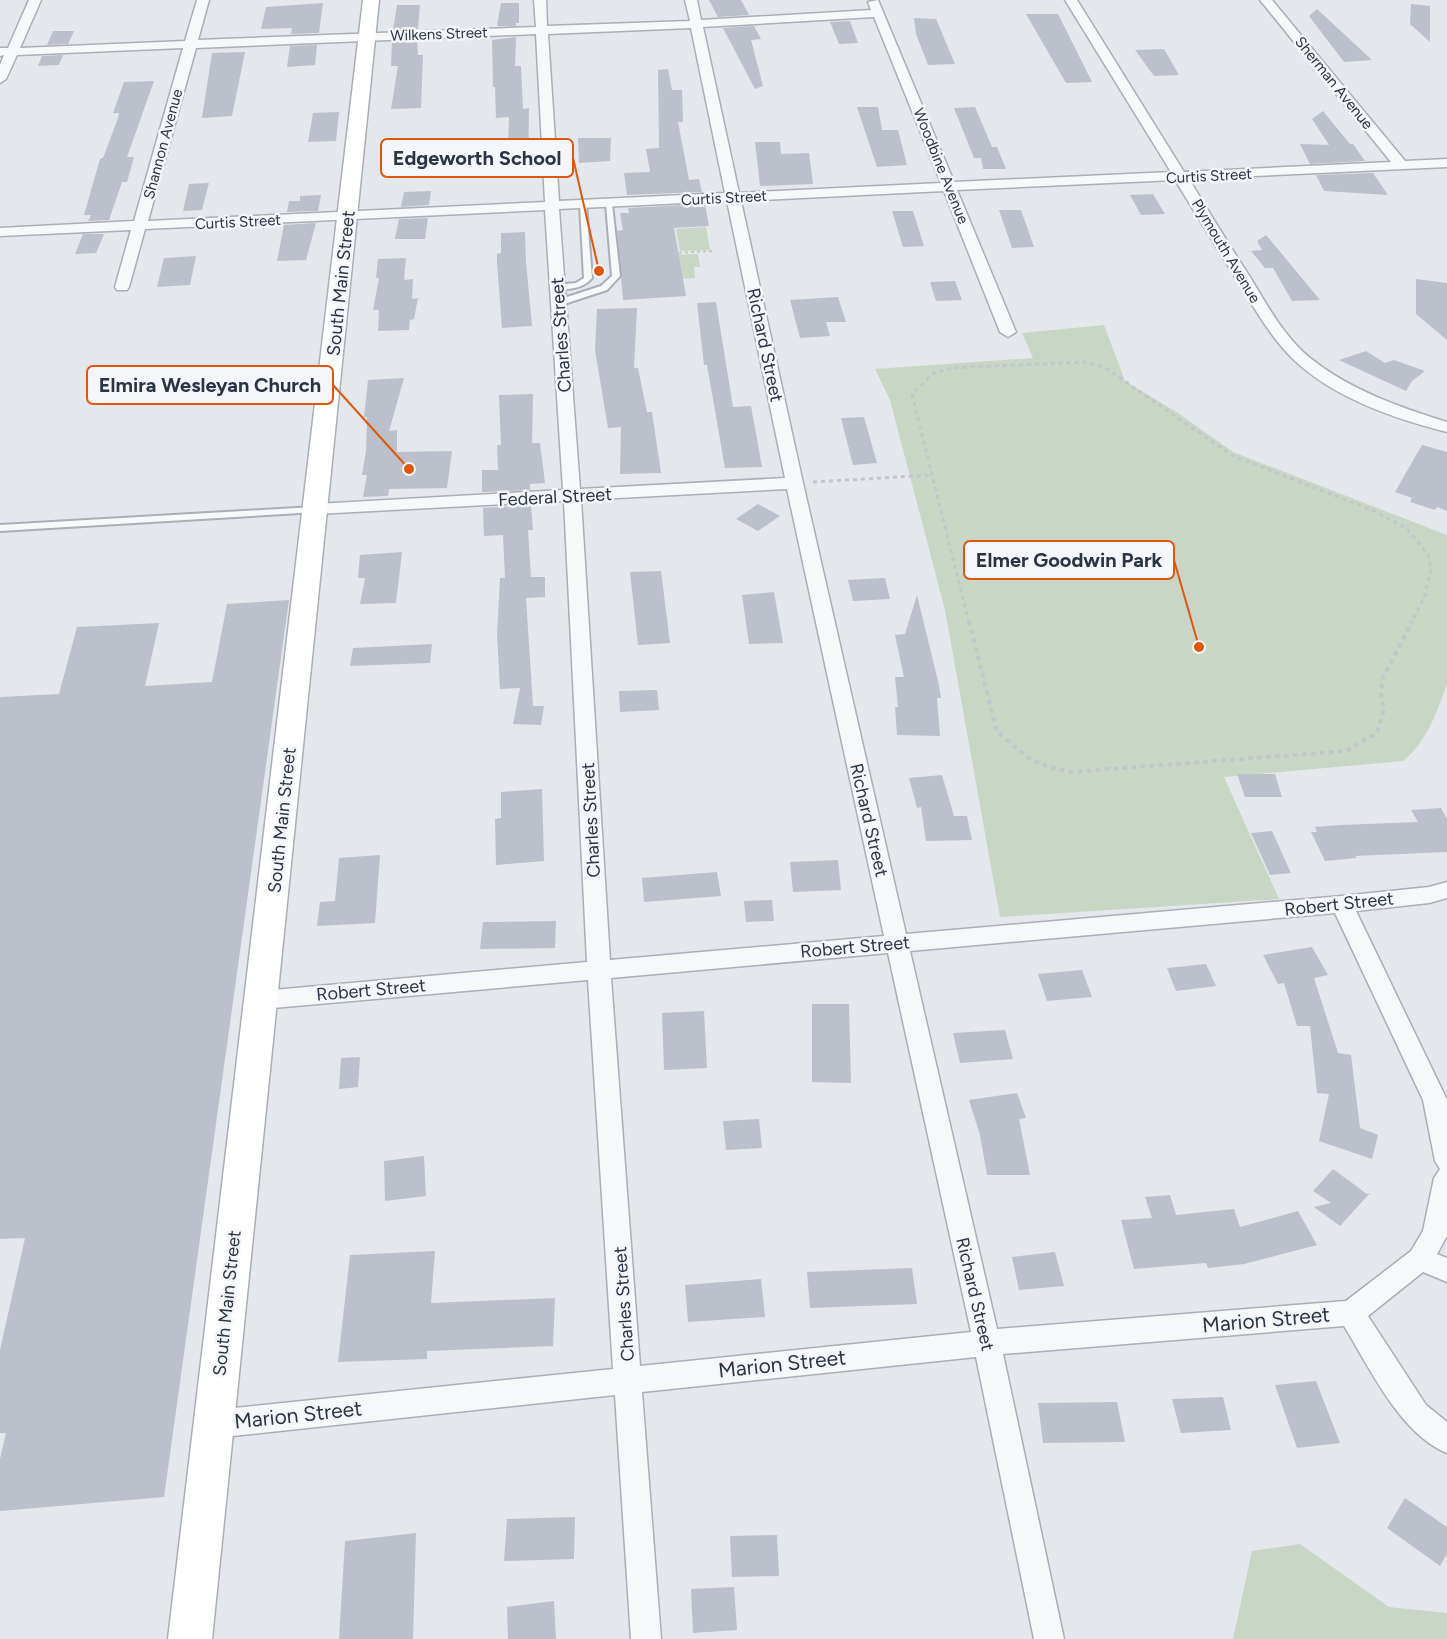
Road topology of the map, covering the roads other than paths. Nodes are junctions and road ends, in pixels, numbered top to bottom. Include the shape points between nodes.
1 (35, 0) edge
2 (203, 0) edge
3 (371, 0) edge
4 (540, 0) edge
5 (691, 0) edge
6 (873, 0) edge
7 (1071, 0) edge
8 (1266, 0) edge
9 (879, 14) junction
10 (697, 24) junction
11 (542, 30) junction
12 (368, 37) junction
13 (190, 44) junction
14 (6, 52) edge
15 (0, 79) edge
16 (1447, 163) edge
17 (1402, 166) junction
18 (1181, 177) junction
19 (951, 188) junction
20 (735, 198) junction
21 (609, 204) junction
22 (583, 206) junction
23 (552, 207) junction
24 (348, 217) junction
25 (140, 227) junction
26 (0, 232) edge
27 (122, 287) dead end
28 (558, 295) junction
29 (1008, 332) dead end
30 (1447, 427) edge
31 (794, 483) junction
32 (572, 496) junction
33 (316, 510) junction
34 (0, 528) edge
35 (1447, 890) edge
36 (1342, 904) junction
37 (896, 942) junction
38 (599, 971) junction
39 (262, 1000) junction
40 (1447, 1161) edge
41 (1447, 1178) edge
42 (1420, 1259) junction
43 (1447, 1270) edge
44 (1351, 1313) junction
45 (987, 1343) junction
46 (630, 1379) junction
47 (214, 1424) junction
48 (1447, 1439) edge
49 (190, 1639) edge
50 (646, 1639) edge
51 (1049, 1639) edge

1 - 14 street
2 - 13 street, Shannon Avenue
3 - 12 street, South Main Street
4 - 11 street, Charles Street
5 - 10 street, Richard Street
6 - 9 street, Woodbine Avenue
7 - 18 street, Plymouth Avenue
8 - 17 street, Sherman Avenue
9 - 10 street, Wilkens Street
9 - 19 street, Woodbine Avenue
10 - 11 street, Wilkens Street
10 - 20 street, Richard Street
11 - 12 street, Wilkens Street
11 - 23 street, Charles Street
12 - 13 street, Wilkens Street
12 - 24 street, South Main Street
13 - 14 street, Wilkens Street
13 - 25 street, Shannon Avenue
14 - 15 street
16 - 17 street, Curtis Street
17 - 18 street, Curtis Street
18 - 19 street, Curtis Street
18 - 30 street, Plymouth Avenue via 1270,322 1291,349 1338,384 1382,405
19 - 20 street, Curtis Street
19 - 29 street, Woodbine Avenue
20 - 21 street, Curtis Street
20 - 31 street, Richard Street
21 - 22 street, Curtis Street
21 - 28 lane via 616,276 604,288
22 - 23 street, Curtis Street
22 - 28 lane via 588,278
23 - 24 street, Curtis Street
23 - 28 street, Charles Street
24 - 25 street, Curtis Street
24 - 33 street, South Main Street
25 - 26 street, Curtis Street
25 - 27 street, Shannon Avenue
28 - 32 street, Charles Street
31 - 32 street, Federal Street
31 - 37 street, Richard Street
32 - 33 street, Federal Street
32 - 38 street, Charles Street
33 - 34 lane
33 - 39 street, South Main Street
35 - 36 street, Robert Street
36 - 37 street, Robert Street
36 - 40 street via 1435,1100
37 - 38 street, Robert Street
37 - 45 street, Richard Street
38 - 39 street, Robert Street
38 - 46 street, Charles Street
39 - 47 street, South Main Street
41 - 42 street, Marion Street via 1435,1234
42 - 43 street
42 - 44 street, Marion Street
44 - 45 street, Marion Street
44 - 48 street, Marion Street via 1416,1415
45 - 46 street, Marion Street
45 - 51 street, Richard Street
46 - 47 street, Marion Street
46 - 50 street, Charles Street
47 - 49 street, South Main Street

